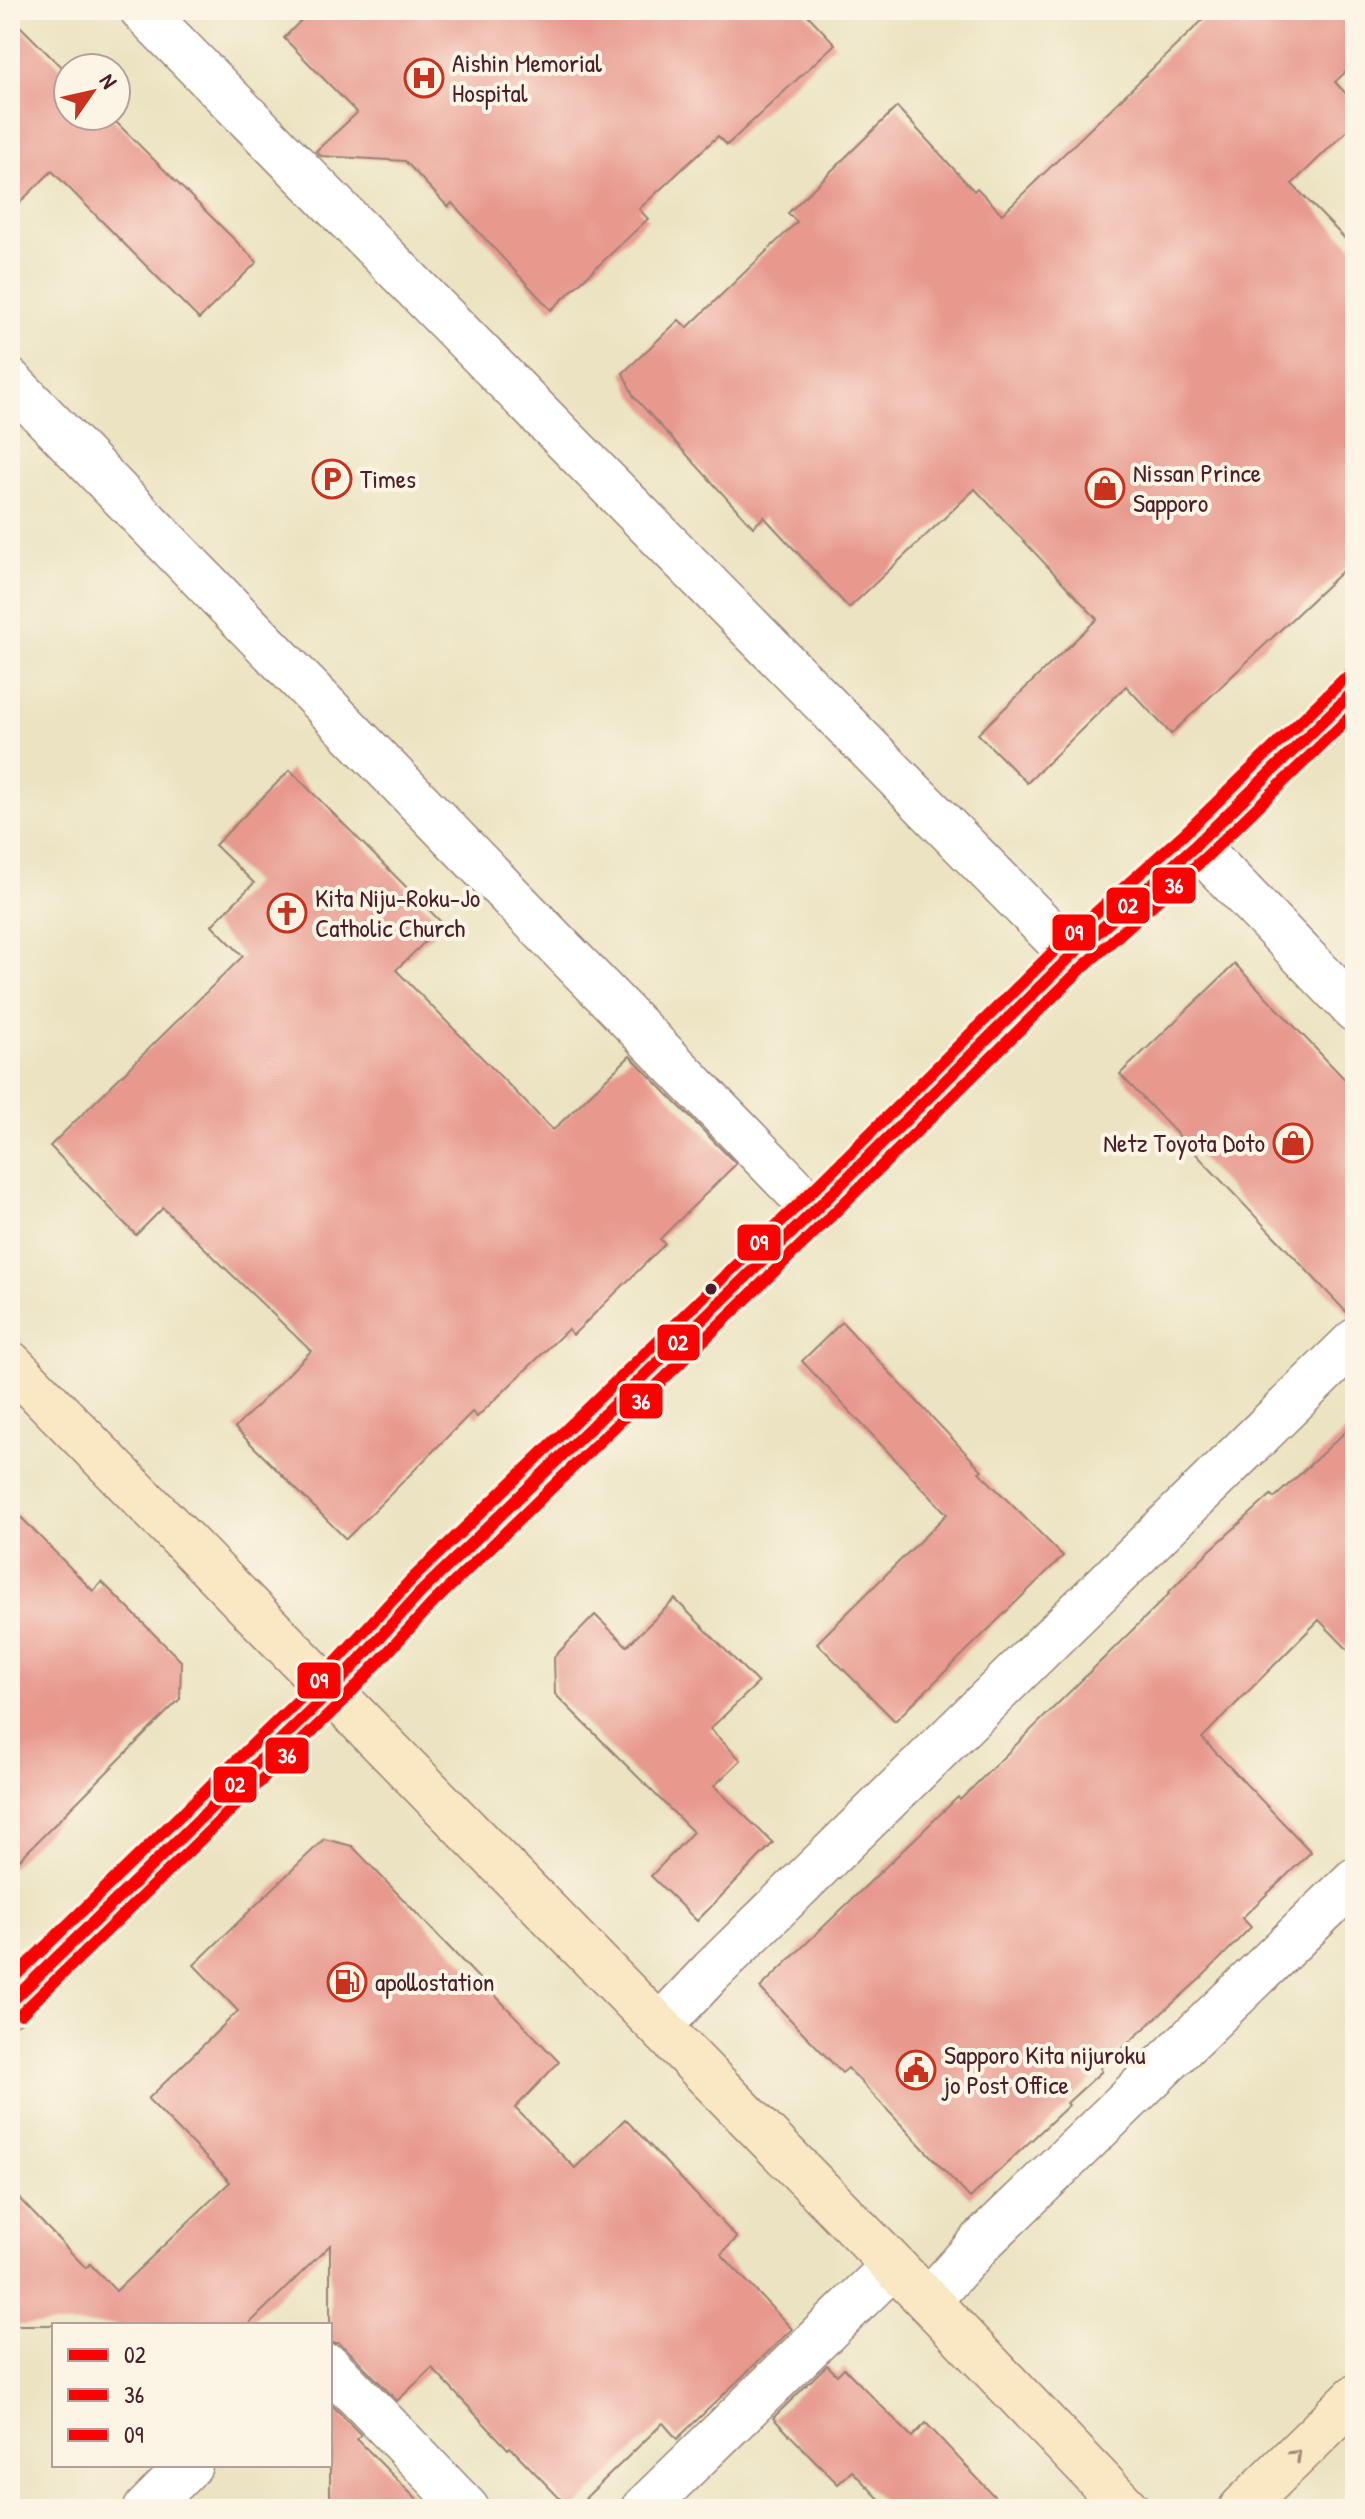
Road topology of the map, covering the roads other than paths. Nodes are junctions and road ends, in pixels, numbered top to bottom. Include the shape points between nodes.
1 (142, 10) edge
2 (10, 381) edge
3 (1355, 690) edge
4 (1196, 845) junction
5 (1072, 955) junction
6 (1355, 1010) edge
7 (815, 1210) junction
8 (1355, 1341) edge
9 (10, 1363) edge
10 (331, 1691) junction
11 (1355, 1880) edge
12 (10, 2003) edge
13 (660, 2026) junction
14 (892, 2267) junction
15 (928, 2301) junction
16 (332, 2369) edge
17 (1355, 2397) edge
18 (188, 2467) edge
19 (146, 2509) edge
20 (467, 2509) edge
21 (643, 2509) edge
22 (1127, 2509) edge
23 (1241, 2509) edge

1 - 5 street
2 - 7 street
3 - 4 street
4 - 5 street
4 - 6 street
5 - 7 street
7 - 10 street via 420,1593
8 - 13 street
9 - 10 street
10 - 12 street
10 - 13 street
11 - 15 street via 981,2242
13 - 14 street
14 - 15 street
14 - 21 street
15 - 22 street
16 - 20 street
23 -> 17 street
18 - 19 street

